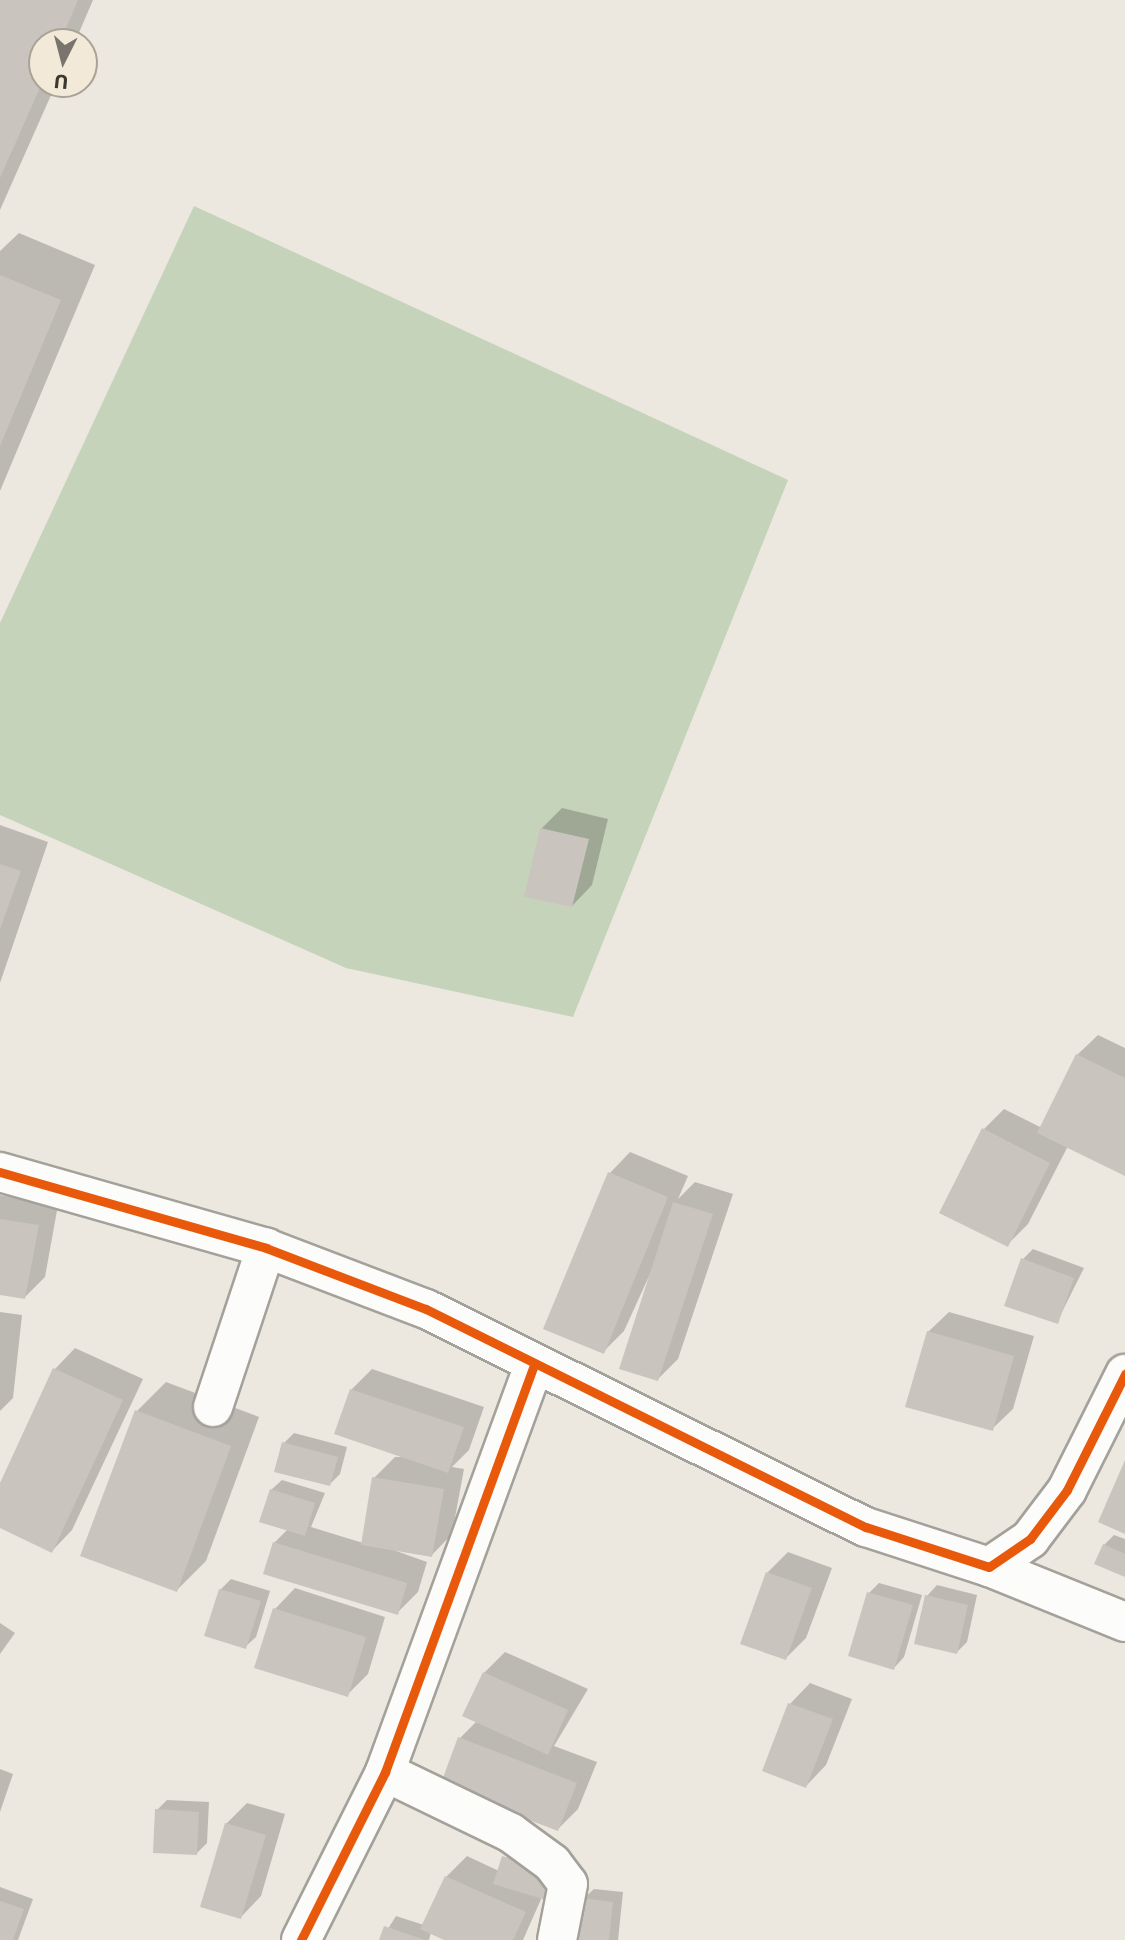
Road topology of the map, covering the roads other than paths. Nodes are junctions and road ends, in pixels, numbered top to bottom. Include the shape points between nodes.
1 (0, 1172) edge
2 (266, 1248) junction
3 (533, 1367) junction
4 (1125, 1374) edge
5 (213, 1408) dead end
6 (989, 1567) junction
7 (1125, 1622) edge
8 (385, 1772) junction
9 (301, 1940) edge
10 (558, 1940) edge

1 - 2 street
2 - 3 street via 426,1309
2 - 5 street
3 - 6 street via 866,1527
3 - 8 street
4 - 6 street via 1067,1490 1030,1538
6 - 7 street
8 - 9 street
8 - 10 street via 519,1838 552,1863 568,1884

